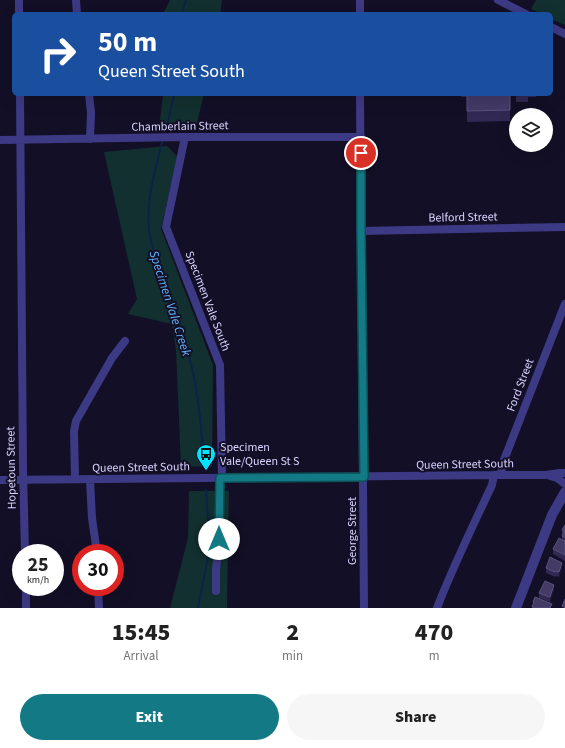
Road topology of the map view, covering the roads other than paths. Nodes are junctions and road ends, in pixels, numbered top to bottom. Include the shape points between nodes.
1 (19, 0) edge
2 (76, 0) edge
3 (360, 0) edge
4 (498, 0) edge
5 (19, 12) edge
6 (77, 12) edge
7 (360, 12) edge
8 (522, 12) edge
9 (553, 28) edge
10 (565, 34) edge
11 (20, 96) edge
12 (89, 96) edge
13 (360, 96) edge
14 (185, 137) junction
15 (361, 137) junction
16 (90, 139) junction
17 (0, 140) edge
18 (20, 140) junction
19 (565, 227) edge
20 (361, 231) junction
21 (565, 304) edge
22 (124, 341) dead end
23 (565, 473) edge
24 (498, 475) junction
25 (546, 475) junction
26 (364, 477) junction
27 (221, 478) junction
28 (75, 479) junction
29 (0, 480) edge
30 (23, 480) junction
31 (90, 480) junction
32 (565, 484) edge
33 (565, 492) edge
34 (565, 504) edge
35 (543, 540) junction
36 (25, 544) edge
37 (96, 544) edge
38 (216, 592) dead end
39 (26, 596) edge
40 (98, 596) edge
41 (26, 608) edge
42 (99, 608) edge
43 (364, 608) edge
44 (437, 608) edge
45 (516, 608) edge

1 - 5 street
2 - 6 street
3 - 7 street
4 - 8 street
9 - 10 street
11 - 18 street, Hopetoun Street
12 - 16 street
13 - 15 street, George Street
14 - 15 street, Chamberlain Street
14 - 16 street, Chamberlain Street
14 - 27 street, Specimen Vale South via 166,228 220,365
15 - 20 street, George Street
16 - 18 street, Chamberlain Street
17 - 18 street, Chamberlain Street
18 - 30 street, Hopetoun Street
19 - 20 street, Belford Street
20 - 26 street, George Street
21 - 24 street, Ford Street
22 - 28 street via 76,421
23 - 25 street, Queen Street South
24 - 25 street, Queen Street South
24 - 26 street, Queen Street South
24 - 44 street, Ford Street
25 - 32 street, Queen Street South
26 - 27 street, Queen Street South
26 - 43 street, George Street
27 - 31 street, Queen Street South
27 - 38 street, Specimen Vale South
28 - 30 street, Queen Street South
28 - 31 street, Queen Street South
29 - 30 street, Queen Street South
30 - 36 street, Hopetoun Street
31 - 37 street
33 - 35 street via 552,515
34 - 35 street
35 - 45 street
39 - 41 street
40 - 42 street

